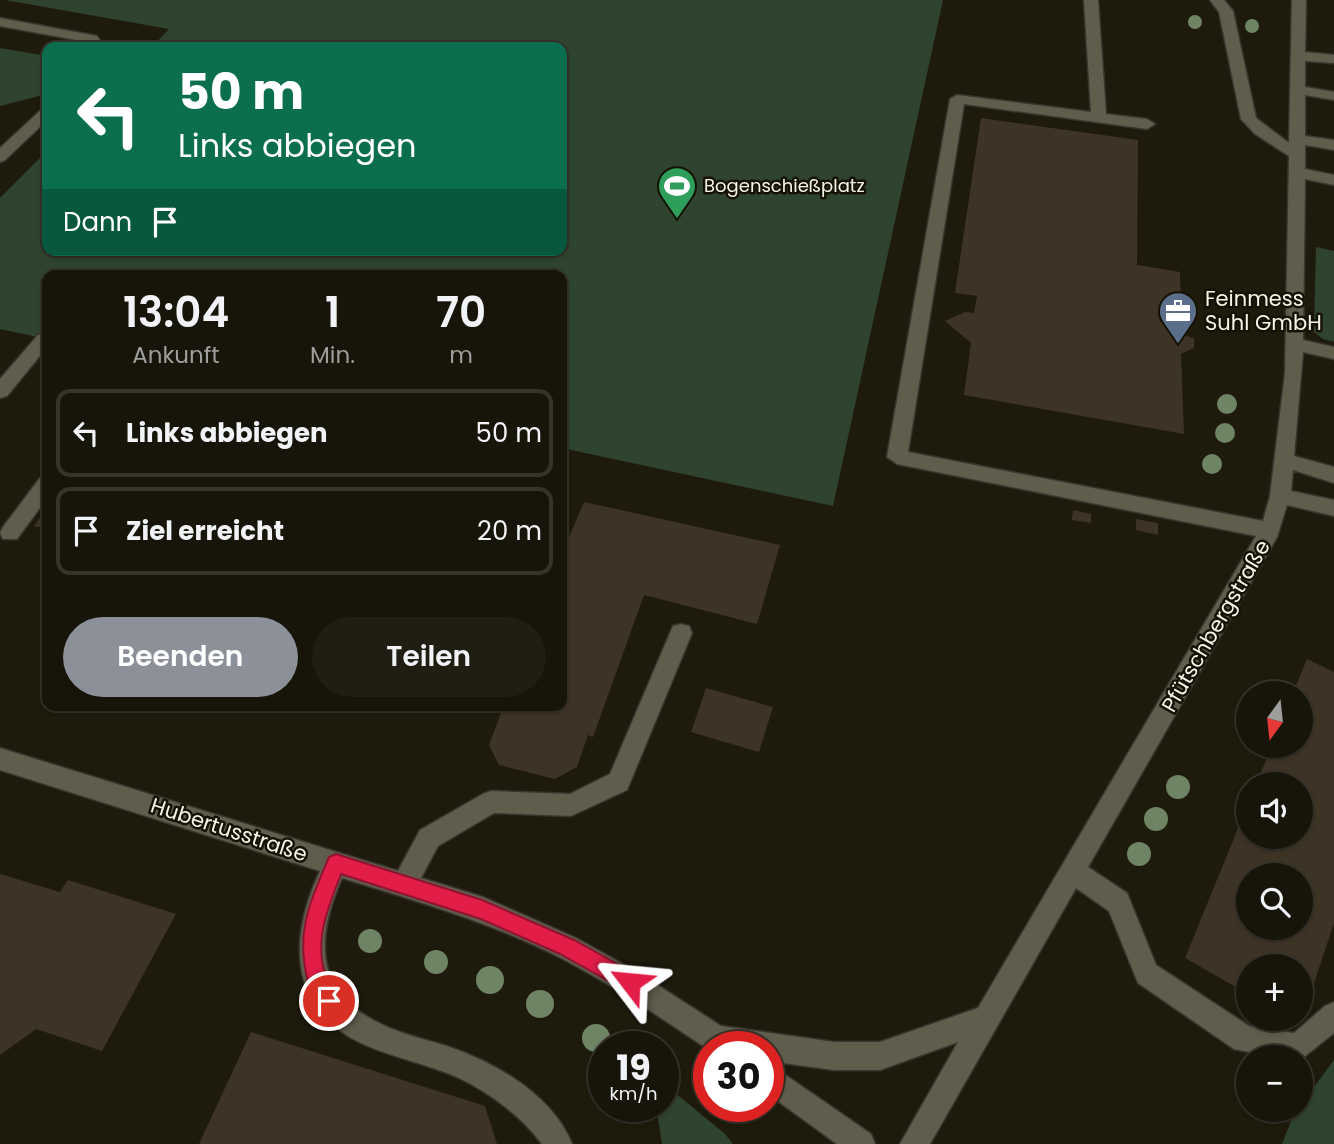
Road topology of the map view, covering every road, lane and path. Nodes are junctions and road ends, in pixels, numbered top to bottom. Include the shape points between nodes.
1 (1091, 0) edge
2 (1217, 0) edge
3 (1299, 0) edge
4 (0, 22) edge
5 (94, 42) edge
6 (1301, 56) junction
7 (1334, 59) edge
8 (1300, 90) junction
9 (1334, 96) edge
10 (42, 117) edge
11 (1099, 118) junction
12 (1147, 124) dead end
13 (1334, 145) edge
14 (1299, 156) junction
15 (0, 157) edge
16 (1334, 180) edge
17 (42, 340) edge
18 (1295, 344) junction
19 (1334, 353) edge
20 (0, 391) edge
21 (1284, 460) junction
22 (1334, 475) edge
23 (42, 490) edge
24 (1280, 496) junction
25 (1334, 508) edge
26 (1270, 531) junction
27 (10, 533) dead end
28 (681, 634) dead end
29 (0, 759) edge
30 (336, 864) junction
31 (1072, 871) junction
32 (404, 884) junction
33 (1334, 1016) edge
34 (984, 1019) junction
35 (704, 1031) edge
36 (784, 1049) edge
37 (784, 1089) edge
38 (558, 1144) edge
39 (861, 1144) edge
40 (914, 1144) edge

1 - 11 street
2 - 14 street via 1226,11 1249,119
3 - 6 street, Pfütschbergstraße
4 - 5 street
6 - 7 street
6 - 8 street, Pfütschbergstraße
8 - 9 street
8 - 14 street, Pfütschbergstraße
10 - 15 street
11 - 12 street
11 - 26 street via 957,99 897,457
13 - 14 street
14 - 16 street
14 - 18 street, Pfütschbergstraße
17 - 20 street
18 - 19 street
18 - 21 street, Pfütschbergstraße
21 - 22 street
21 - 24 street, Pfütschbergstraße
23 - 27 street
24 - 25 street
24 - 26 street, Pfütschbergstraße
26 - 31 street, Pfütschbergstraße
28 - 32 street via 619,782 571,805 491,802 429,838
29 - 30 street, Hubertusstraße
30 - 32 street, Hubertusstraße
30 - 38 street via 314,918 310,953 319,988 338,1014 361,1031 457,1063 526,1104
31 - 33 street via 1118,902 1147,974 1244,1039 1298,1047
31 - 34 street, Pfütschbergstraße
32 - 35 street, Hubertusstraße via 482,910 567,947
34 - 36 street, Hubertusstraße via 880,1056
34 - 40 street, Pfütschbergstraße
37 - 39 street

